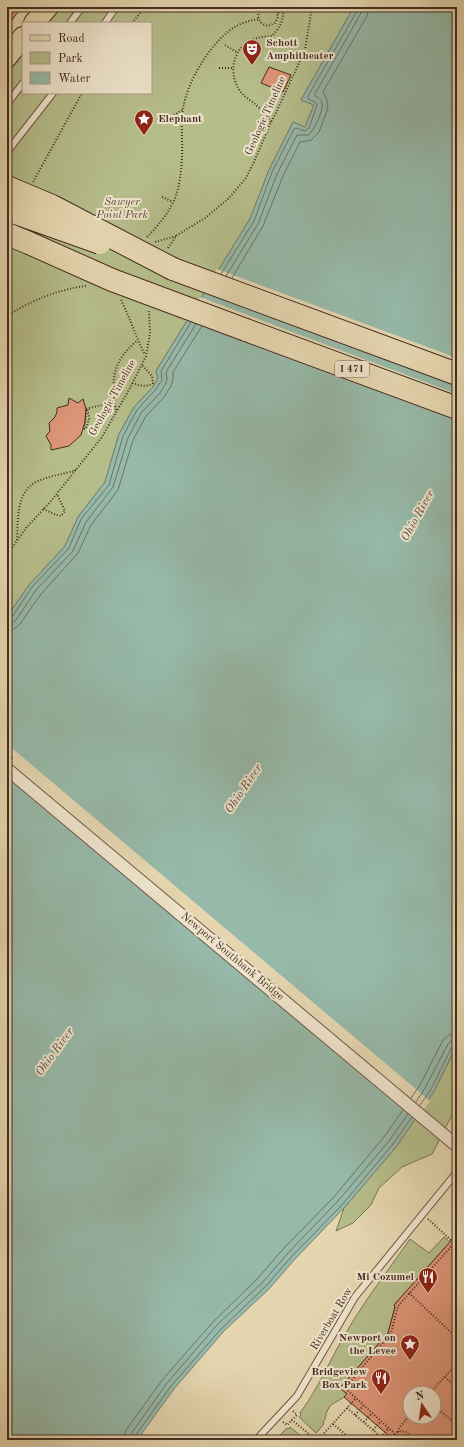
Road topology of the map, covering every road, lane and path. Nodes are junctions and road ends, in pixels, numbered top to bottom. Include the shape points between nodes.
1 (48, 7) edge
2 (82, 7) edge
3 (116, 7) edge
4 (145, 7) edge
5 (264, 7) edge
6 (272, 7) edge
7 (288, 7) edge
8 (312, 7) edge
9 (283, 10) junction
10 (278, 13) junction
11 (259, 19) junction
12 (35, 22) edge
13 (71, 22) edge
14 (106, 22) edge
15 (133, 22) edge
16 (22, 38) edge
17 (225, 45) dead end
18 (238, 52) junction
19 (7, 57) edge
20 (220, 68) dead end
21 (233, 68) junction
22 (22, 84) edge
23 (52, 94) edge
24 (81, 94) edge
25 (7, 104) edge
26 (183, 109) junction
27 (168, 119) dead end
28 (271, 122) junction
29 (7, 152) edge
30 (30, 186) dead end
31 (7, 188) edge
32 (162, 197) dead end
33 (173, 202) junction
34 (7, 210) edge
35 (7, 234) edge
36 (145, 239) dead end
37 (7, 250) edge
38 (171, 258) junction
39 (108, 288) junction
40 (149, 307) dead end
41 (7, 316) edge
42 (137, 341) junction
43 (146, 356) junction
44 (141, 364) junction
45 (457, 374) edge
46 (132, 384) junction
47 (114, 402) junction
48 (457, 408) edge
49 (116, 412) junction
50 (83, 429) dead end
51 (77, 470) junction
52 (57, 494) junction
53 (43, 509) junction
54 (17, 541) junction
55 (7, 555) edge
56 (7, 769) edge
57 (457, 1146) edge
58 (457, 1172) edge
59 (422, 1214) junction
60 (457, 1240) edge
61 (454, 1243) junction
62 (409, 1293) junction
63 (457, 1338) edge
64 (457, 1363) edge
65 (445, 1377) junction
66 (438, 1385) edge
67 (457, 1388) edge
68 (356, 1398) junction
69 (364, 1406) junction
70 (347, 1408) junction
71 (372, 1413) junction
72 (442, 1413) edge
73 (356, 1415) junction
74 (296, 1416) dead end
75 (292, 1420) junction
76 (381, 1420) junction
77 (364, 1422) junction
78 (289, 1424) dead end
79 (333, 1424) junction
80 (402, 1424) edge
81 (457, 1425) edge
82 (389, 1428) junction
83 (373, 1430) junction
84 (398, 1432) junction
85 (395, 1434) junction
86 (381, 1437) junction
87 (256, 1440) edge
88 (317, 1440) edge
89 (352, 1440) edge
90 (378, 1440) edge
91 (392, 1440) edge
92 (412, 1440) edge

1 - 12 main road
2 - 13 lane
3 - 14 lane
4 - 15 path
5 - 11 path via 259,12
6 - 10 path
7 - 9 path
8 - 28 path, Geologic Timeline via 305,50
9 - 10 path
9 - 18 path via 284,18 272,36 253,39
10 - 11 path via 277,21 272,25 264,25
11 - 26 path via 238,26 205,57 191,84
16 - 19 main road
17 - 18 path
18 - 21 path
20 - 21 path
21 - 28 path via 233,76 240,91
22 - 25 lane
23 - 29 lane
24 - 30 path
26 - 27 path
26 - 33 path via 181,167
28 - 38 path, Geologic Timeline via 246,178 229,198 205,218 177,235
31 - 38 highway, bridge
32 - 33 path
33 - 36 path via 157,227
34 - 38 highway, bridge
35 - 39 highway, I 471, bridge via 29,243
37 - 39 highway, bridge
38 - 45 highway
39 - 41 path via 78,287 27,304
39 - 42 path via 129,316
39 - 48 highway, I 471, bridge
40 - 43 path, Geologic Timeline via 150,333
42 - 43 path
42 - 47 path via 124,353 115,371
43 - 44 path, Geologic Timeline
44 - 46 path, Geologic Timeline
44 - 46 path via 152,376 153,383 150,386
46 - 49 path, Geologic Timeline
47 - 49 path
47 - 50 path via 87,408
49 - 51 path, Geologic Timeline via 102,437
51 - 52 path, Geologic Timeline
51 - 54 path via 35,483 27,490 18,515
52 - 53 path, Geologic Timeline
52 - 53 path via 65,511 61,516
53 - 54 path, Geologic Timeline
54 - 55 path, Geologic Timeline
56 - 57 street, Newport Southbank Bridge
58 - 59 lane, Riverboat Row
59 - 61 path
59 - 87 lane, Riverboat Row via 355,1297 297,1396
60 - 61 path
61 - 62 path
62 - 63 path
62 - 68 path via 398,1306 391,1333 345,1388
64 - 65 path
65 - 66 path
65 - 67 path
68 - 69 path
68 - 70 path
69 - 71 path
69 - 73 path
70 - 73 path
70 - 79 path
71 - 76 path
71 - 77 path
72 - 81 path
73 - 77 path
74 - 75 path
75 - 78 path
75 - 88 path
76 - 82 path
76 - 83 path
77 - 83 path
79 - 88 path
79 - 89 path
80 - 84 path
82 - 85 path
82 - 86 path
83 - 86 path
84 - 85 path
84 - 92 path via 408,1433
85 - 91 path
86 - 90 path

